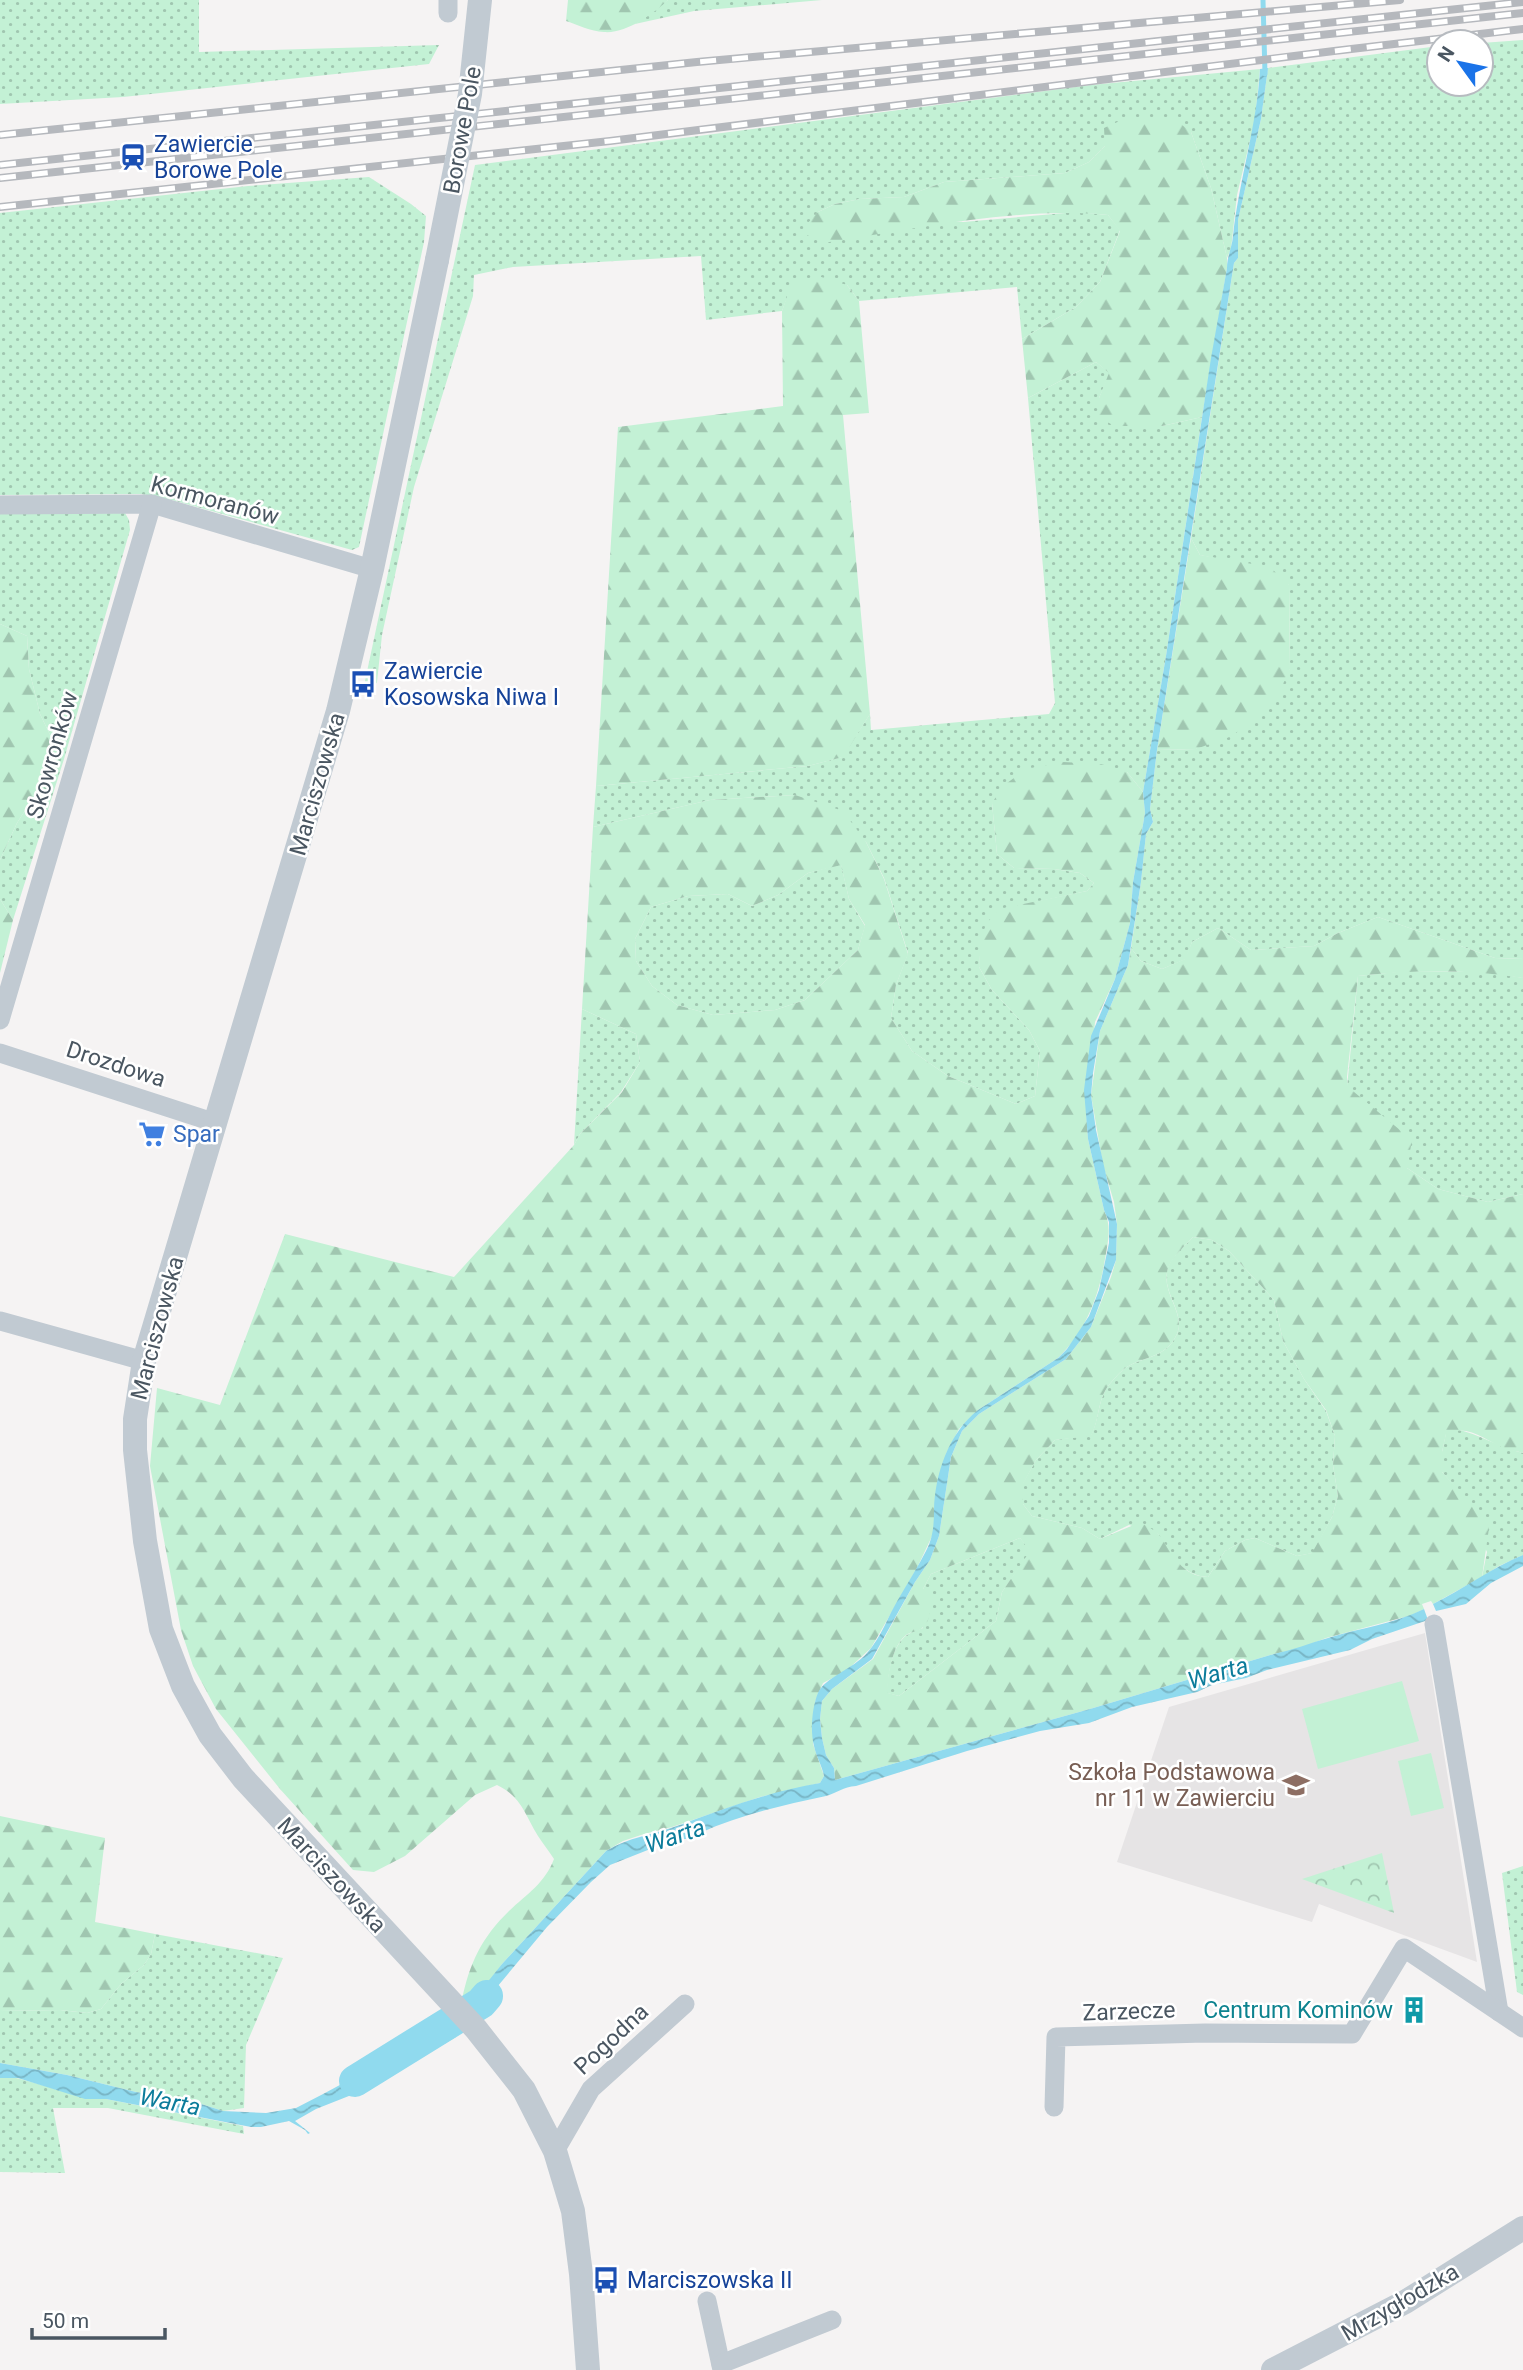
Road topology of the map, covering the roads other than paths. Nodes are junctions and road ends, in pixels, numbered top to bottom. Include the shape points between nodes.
1 (480, 0) edge
2 (437, 260) joint
3 (152, 504) junction
4 (0, 505) edge
5 (372, 569) junction
6 (0, 1020) edge
7 (0, 1052) edge
8 (216, 1123) junction
9 (0, 1321) edge
10 (144, 1362) junction
11 (1434, 1624) dead end
12 (685, 2004) dead end
13 (1509, 2019) edge
14 (1054, 2108) dead end
15 (555, 2151) junction
16 (1523, 2228) edge
17 (706, 2301) dead end
18 (832, 2320) dead end
19 (722, 2367) edge
20 (588, 2370) edge
21 (1273, 2370) edge

1 - 2 street, Borowe Pole, bridge via 470,94
2 - 5 street, Marciszowska
3 - 4 street, Kormoranów
3 - 5 street, Kormoranów
3 - 6 street, Skowronków
5 - 8 street, Marciszowska via 338,711
7 - 8 street, Drozdowa
8 - 10 street, Marciszowska
9 - 10 street
10 - 15 street, Marciszowska via 134,1434 141,1507 161,1629 183,1686 210,1735 243,1778 476,2029 524,2090
11 - 13 street, Zarzecze
12 - 15 street, Pogodna via 591,2089
13 - 14 street, Zarzecze via 1404,1948 1352,2034 1056,2037
15 - 20 street, Marciszowska via 573,2211
16 - 21 street, Mrzygłodzka via 1405,2302
17 - 19 street
18 - 19 street

